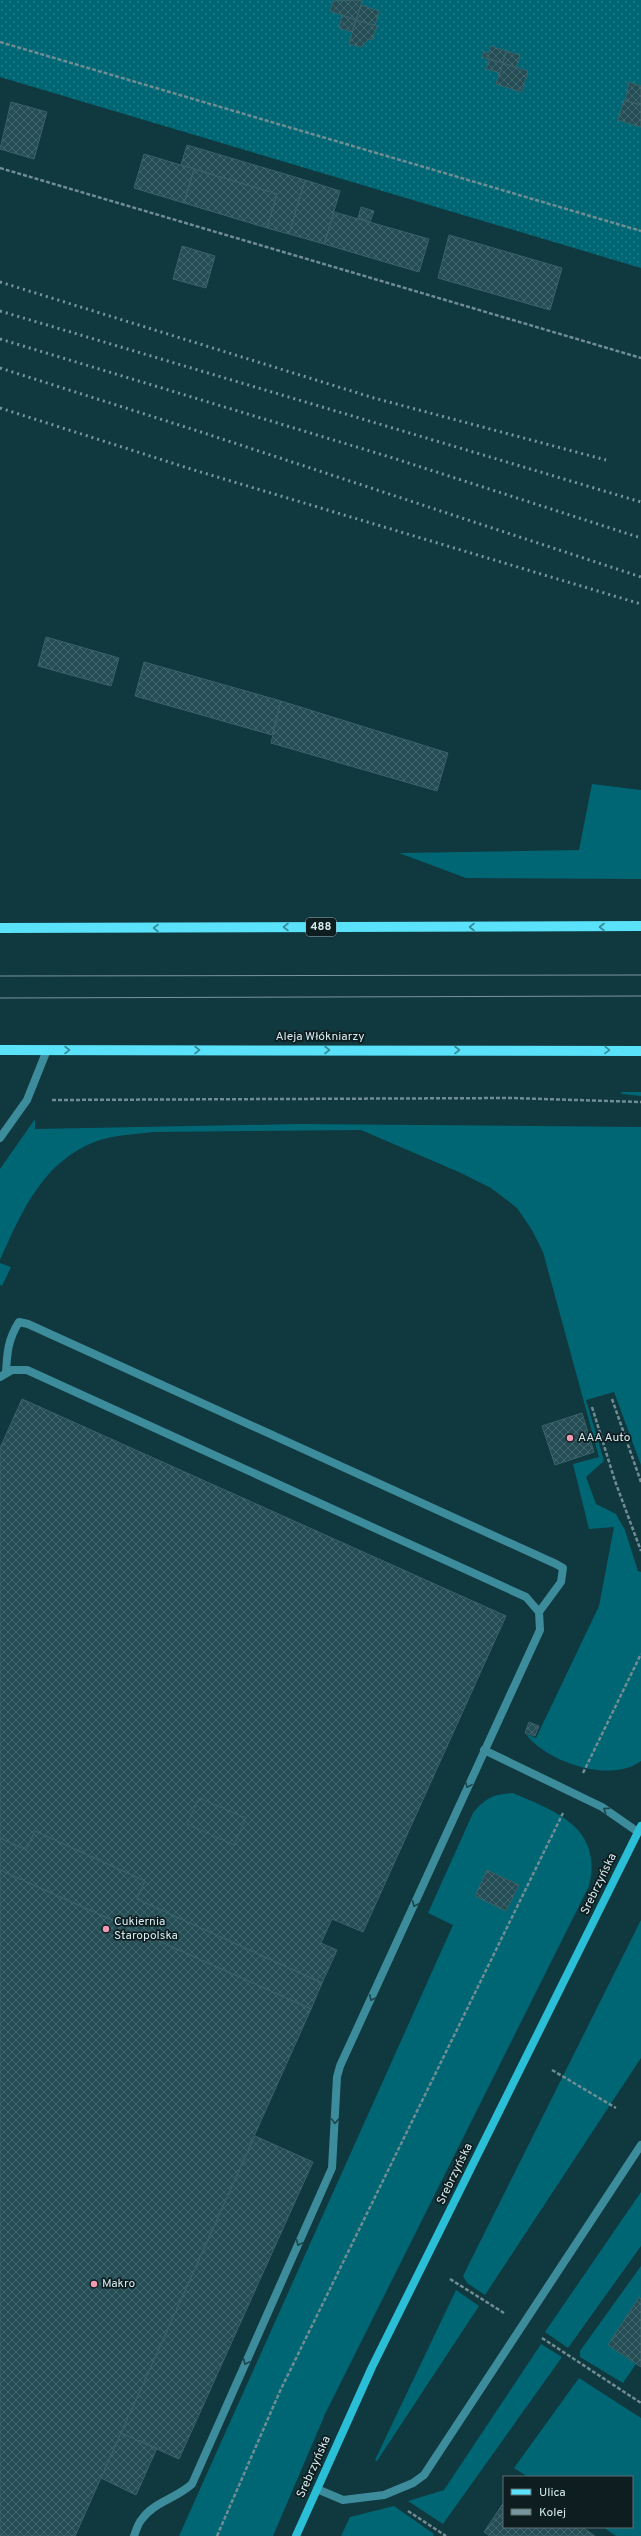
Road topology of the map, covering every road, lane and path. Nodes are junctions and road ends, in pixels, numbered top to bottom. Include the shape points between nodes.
1 (0, 42) edge
2 (0, 168) edge
3 (641, 231) edge
4 (641, 358) edge
5 (641, 926) edge
6 (0, 928) edge
7 (0, 1050) edge
8 (47, 1050) junction
9 (641, 1051) edge
10 (27, 1100) junction
11 (641, 1102) edge
12 (0, 1138) edge
13 (3, 1375) edge
14 (612, 1399) dead end
15 (592, 1407) dead end
16 (641, 1482) edge
17 (641, 1551) edge
18 (539, 1612) junction
19 (641, 1654) edge
20 (484, 1750) junction
21 (573, 1793) junction
22 (639, 1829) edge
23 (552, 2070) dead end
24 (616, 2108) dead end
25 (641, 2145) edge
26 (450, 2279) dead end
27 (522, 2324) junction
28 (641, 2403) edge
29 (317, 2489) junction
30 (384, 2495) junction
31 (134, 2536) edge
32 (217, 2536) edge
33 (296, 2536) edge
34 (446, 2536) edge

1 - 3 path
2 - 4 path
5 -> 6 main road, 488
7 - 8 main road, Aleja Włókniarzy
8 -> 9 main road, Aleja Włókniarzy
8 - 10 lane
10 - 11 path via 511,1098
10 - 12 lane
13 - 18 lane via 12,1370 27,1370 526,1597
13 - 18 lane via 7,1348 19,1322 69,1343 563,1568 561,1582
14 - 16 path
15 - 17 path via 615,1481
18 - 20 lane via 540,1630
19 - 21 path
20 - 21 lane
20 -> 31 lane via 340,2066 337,2077 332,2168 192,2484 150,2511 142,2519
22 -> 21 lane
21 - 32 path via 280,2391
22 - 29 main road, Srebrzyńska via 376,2360
23 - 24 path
25 - 27 lane
26 - 27 path
27 - 28 path
27 - 30 lane via 424,2475 413,2483
29 - 30 lane via 343,2500
29 - 33 main road, Srebrzyńska
30 - 34 path

